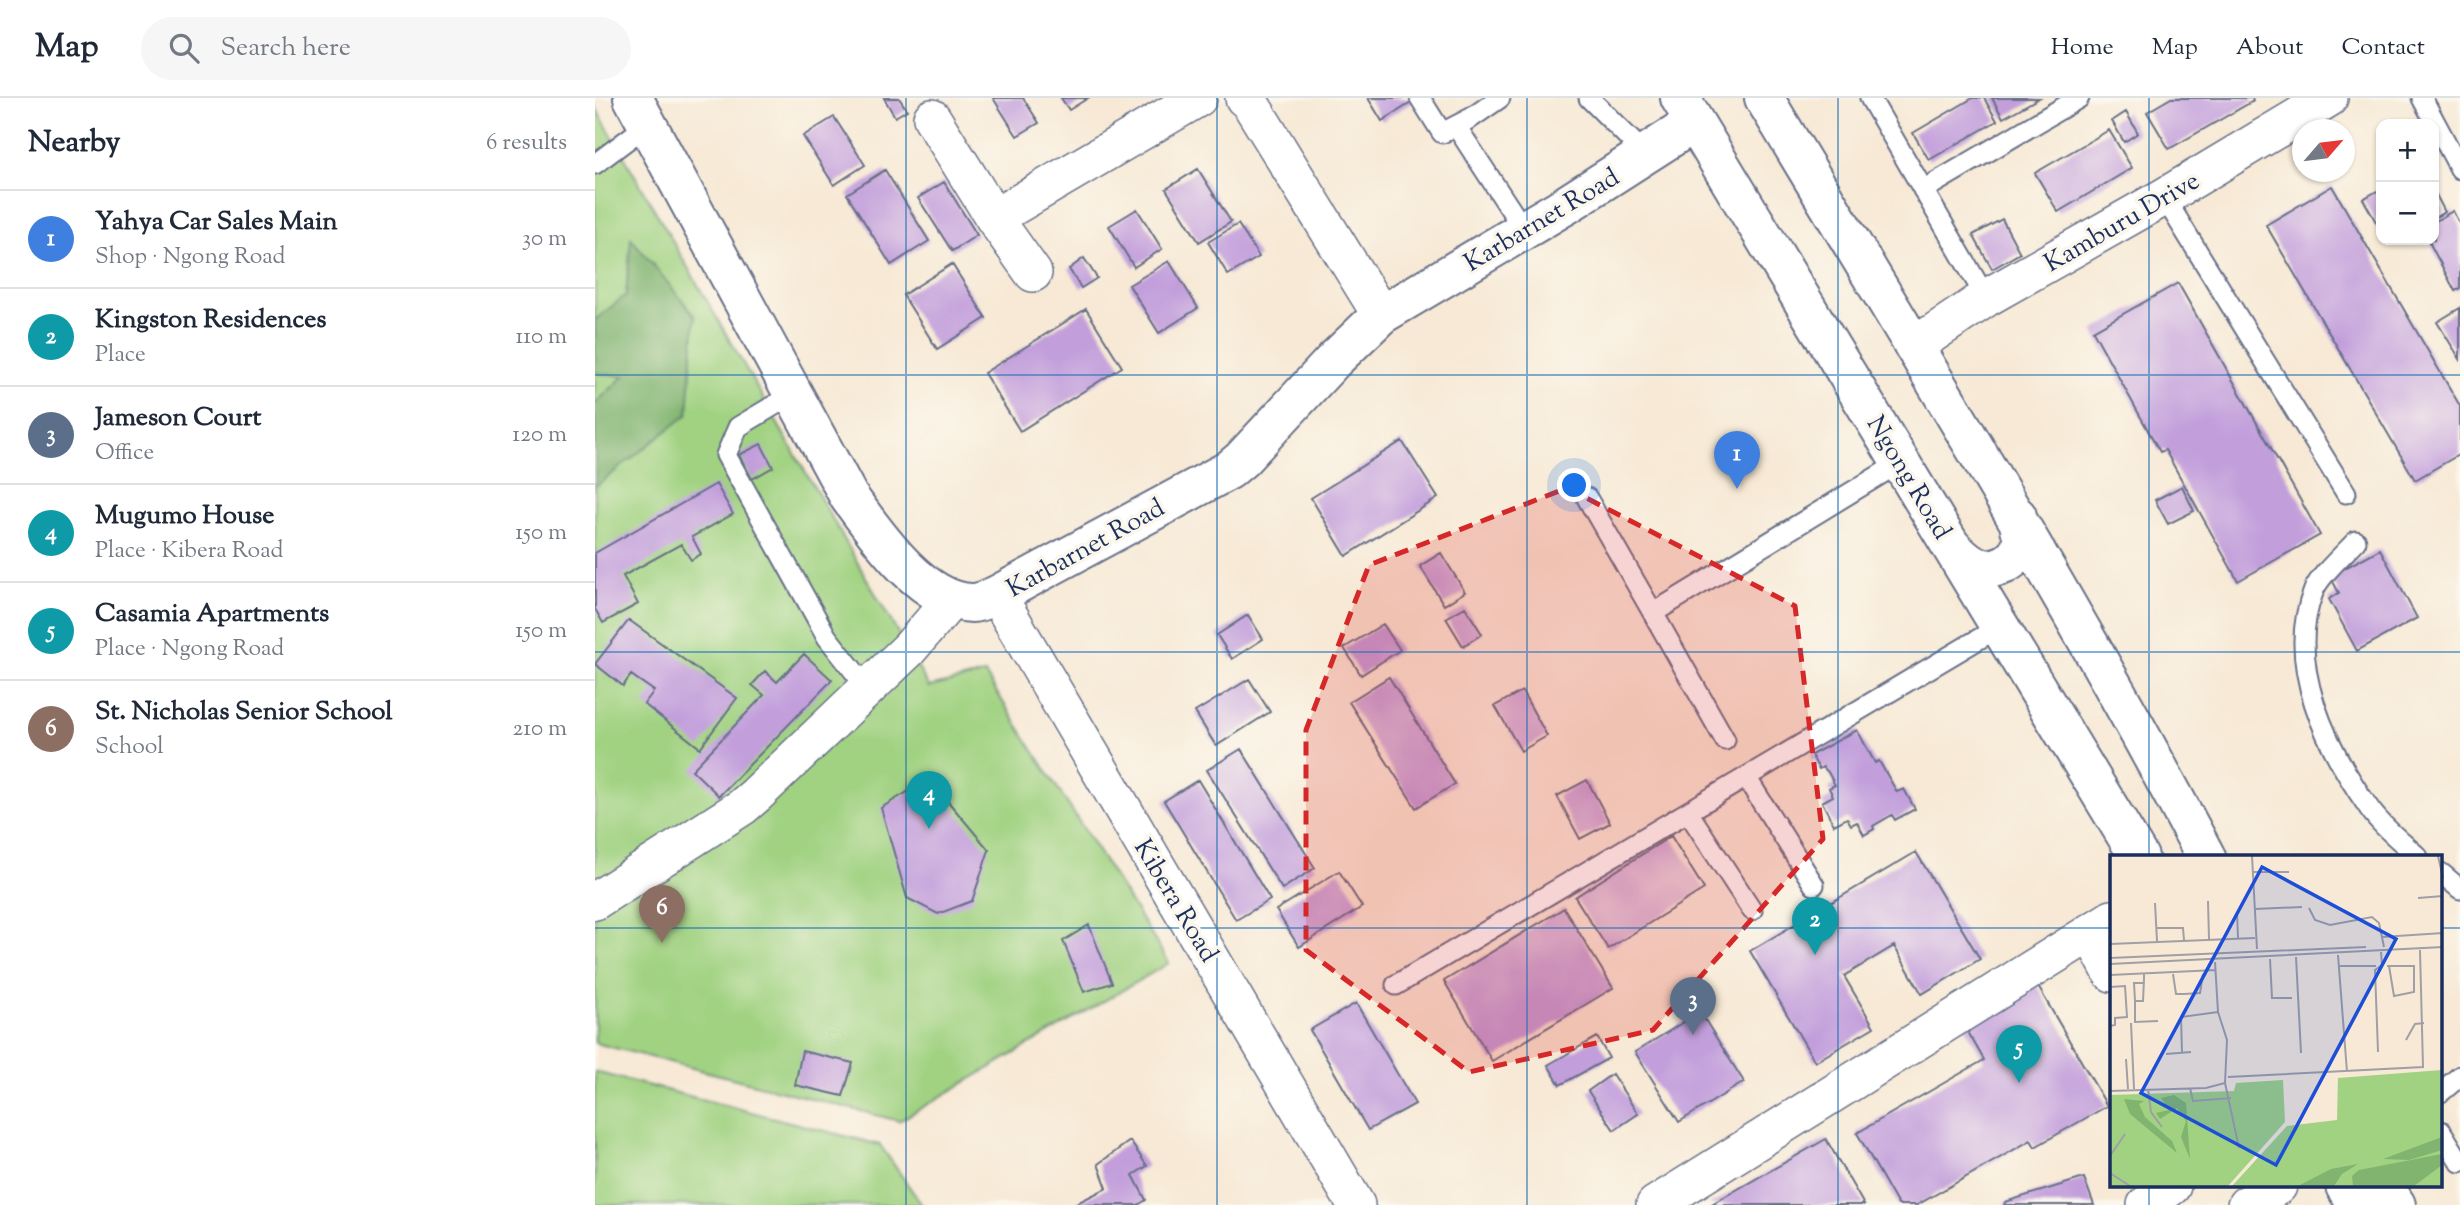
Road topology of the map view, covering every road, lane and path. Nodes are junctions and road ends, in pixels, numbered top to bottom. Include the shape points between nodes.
1 (1198, 98) edge
2 (1244, 98) edge
3 (1420, 98) edge
4 (1500, 98) edge
5 (1589, 98) edge
6 (1764, 98) edge
7 (1870, 98) edge
8 (2079, 98) edge
9 (2329, 98) edge
10 (2422, 98) edge
11 (1687, 110) edge
12 (640, 112) edge
13 (932, 118) dead end
14 (1456, 126) junction
15 (1646, 155) junction
16 (595, 164) edge
17 (2460, 169) edge
18 (1923, 190) junction
19 (2164, 197) junction
20 (994, 218) junction
21 (1524, 230) junction
22 (1033, 273) dead end
23 (1986, 298) junction
24 (1381, 314) junction
25 (1914, 346) junction
26 (793, 394) junction
27 (1901, 462) junction
28 (2346, 493) dead end
29 (1587, 498) dead end
30 (2017, 516) junction
31 (2355, 541) dead end
32 (1951, 546) junction
33 (997, 595) junction
34 (951, 600) junction
35 (1653, 613) junction
36 (1999, 627) junction
37 (868, 689) junction
38 (1725, 740) dead end
39 (1746, 778) junction
40 (1688, 812) junction
41 (2138, 855) edge
42 (2205, 855) edge
43 (2416, 855) edge
44 (2443, 875) edge
45 (1814, 885) dead end
46 (2460, 889) edge
47 (595, 901) edge
48 (1752, 911) dead end
49 (2101, 925) edge
50 (2110, 964) edge
51 (1396, 985) dead end
52 (2460, 1076) edge
53 (2443, 1090) edge
54 (2443, 1134) edge
55 (2460, 1162) edge
56 (2169, 1188) edge
57 (2227, 1188) edge
58 (2275, 1188) edge
59 (2346, 1188) edge
60 (2385, 1188) edge
61 (1356, 1205) edge
62 (1655, 1205) edge
63 (2146, 1205) edge
64 (2239, 1205) edge
65 (2246, 1205) edge
66 (2357, 1205) edge
67 (2396, 1205) edge

1 - 20 street
2 - 24 street
3 - 14 lane via 1442,133
4 - 14 lane
5 - 15 lane
6 - 25 main road
7 - 18 lane
8 - 18 lane
9 - 19 street, Kamburu Drive
10 - 17 lane
11 - 15 main road, Karbarnet Road
11 - 27 main road, Ngong Road
12 - 16 lane
12 - 26 main road
13 - 20 street
14 - 21 lane
15 - 21 main road, Karbarnet Road
18 - 23 lane
19 - 23 street, Kamburu Drive
19 - 28 lane
20 - 22 street
21 - 24 main road, Karbarnet Road
23 - 25 street, Kamburu Drive
24 - 33 main road, Karbarnet Road via 1229,470
25 - 30 main road
26 - 34 main road via 849,497 876,533 931,590
26 - 37 lane via 738,427 726,455 827,637
27 - 32 main road, Ngong Road
27 - 35 lane
29 - 35 lane
30 - 32 main road via 2022,539 2011,560 1997,568 1971,564
30 - 42 main road
31 - 43 lane via 2315,587 2304,620 2309,681 2324,733 2369,809
32 - 36 main road, Ngong Road
33 - 34 main road, Karbarnet Road via 975,604
33 - 61 street, Kibera Road
34 - 37 street
35 - 38 lane
36 - 39 lane
36 - 41 main road, Ngong Road
37 - 47 street via 742,807
39 - 40 lane
39 - 45 lane
40 - 48 lane
40 - 51 lane
44 - 46 lane
49 - 50 street
49 - 62 street
52 - 53 lane
54 - 55 lane
56 - 63 street
57 - 64 street
58 - 65 street
59 - 66 main road
60 - 67 main road

